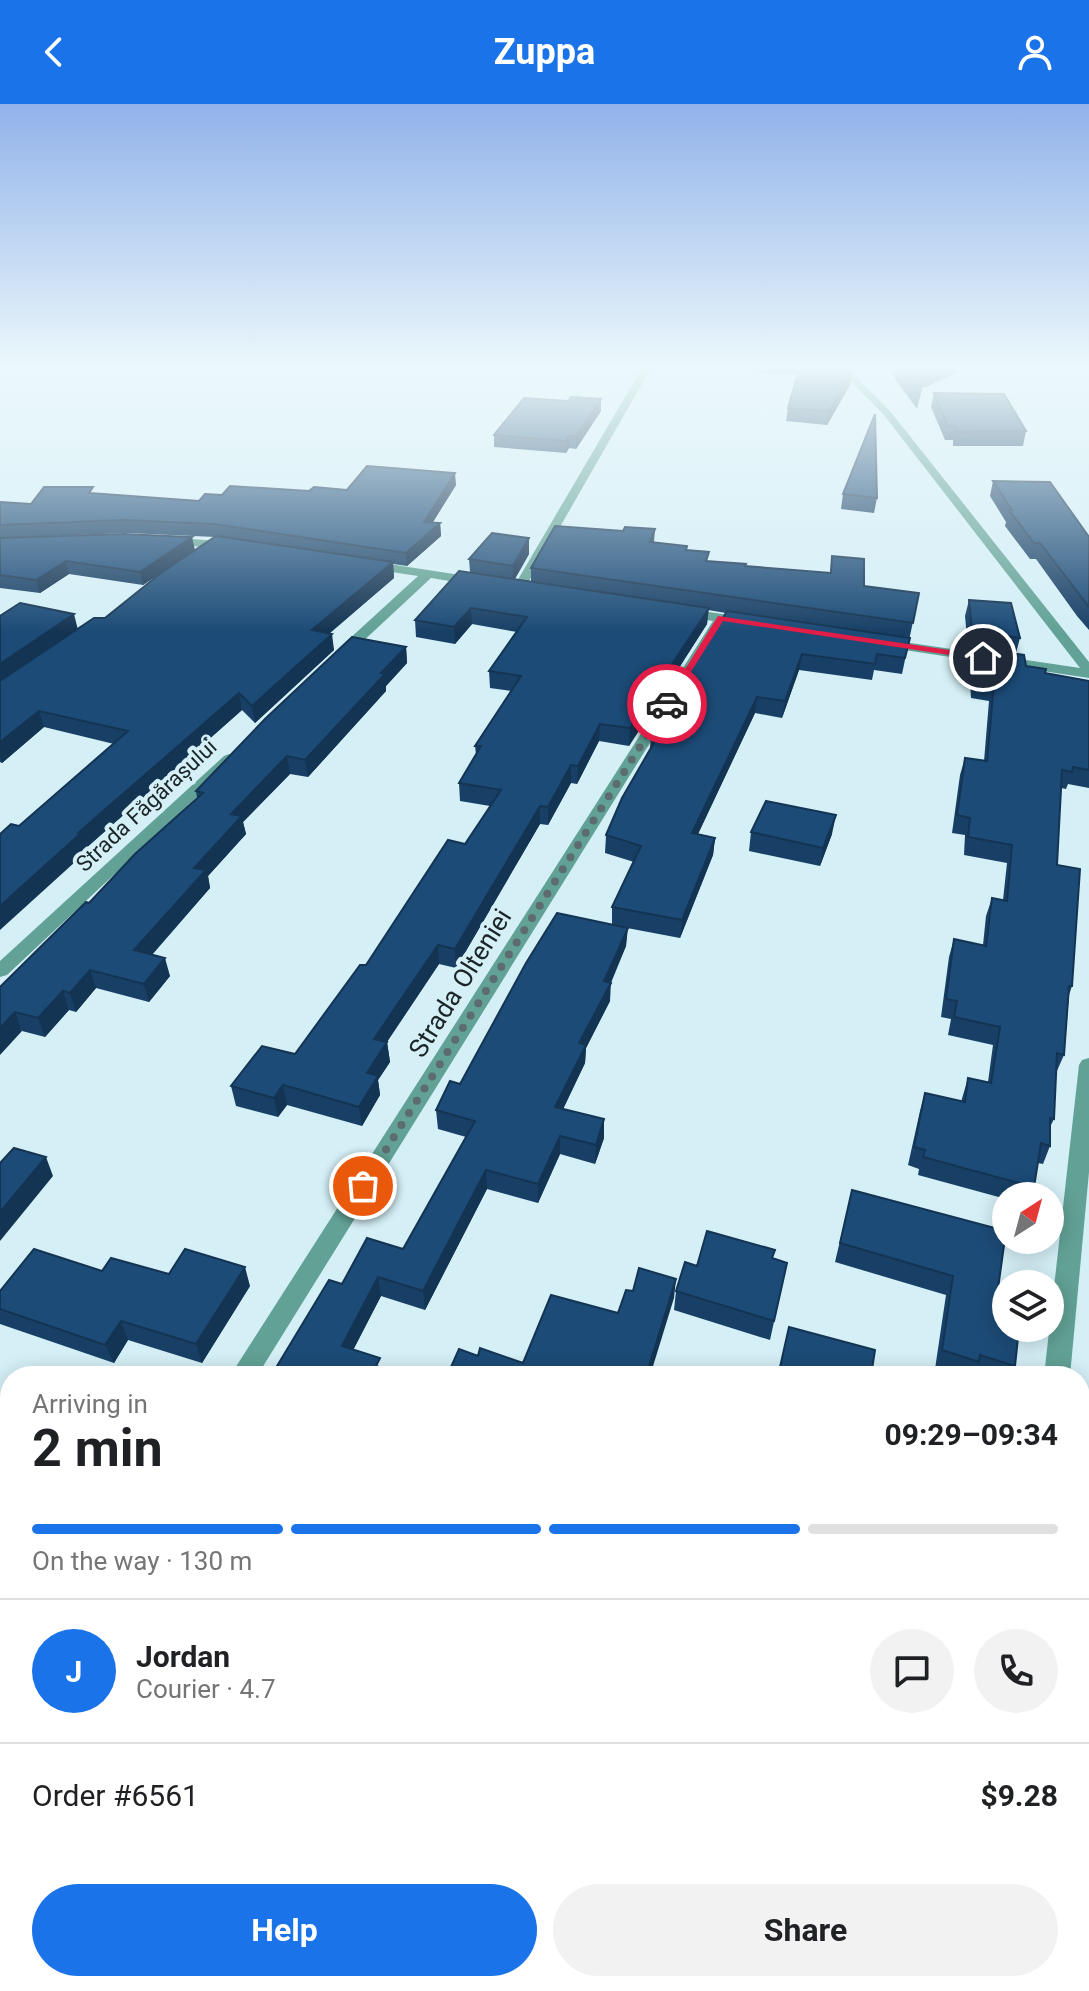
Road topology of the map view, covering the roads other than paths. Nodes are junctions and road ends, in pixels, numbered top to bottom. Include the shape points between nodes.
1 (596, 456) edge
2 (921, 456) edge
3 (158, 540) edge
4 (216, 544) junction
5 (246, 548) edge
6 (191, 562) edge
7 (352, 563) edge
8 (428, 574) junction
9 (489, 583) edge
10 (504, 585) edge
11 (519, 588) junction
12 (535, 590) edge
13 (674, 611) edge
14 (721, 618) junction
15 (767, 625) edge
16 (874, 641) edge
17 (324, 670) edge
18 (1089, 672) edge
19 (243, 746) edge
20 (0, 971) edge
21 (1089, 1065) edge
22 (249, 1366) edge
23 (1058, 1366) edge

1 - 11 street
2 - 18 street
3 - 4 street
4 - 5 street
4 - 6 street
7 - 8 street
8 - 9 street
8 - 17 street
10 - 11 street
11 - 12 street
13 - 14 street
14 - 15 street
14 - 22 street, Strada Olteniei
16 - 18 street
19 - 20 street, Strada Făgărașului
21 - 23 street

